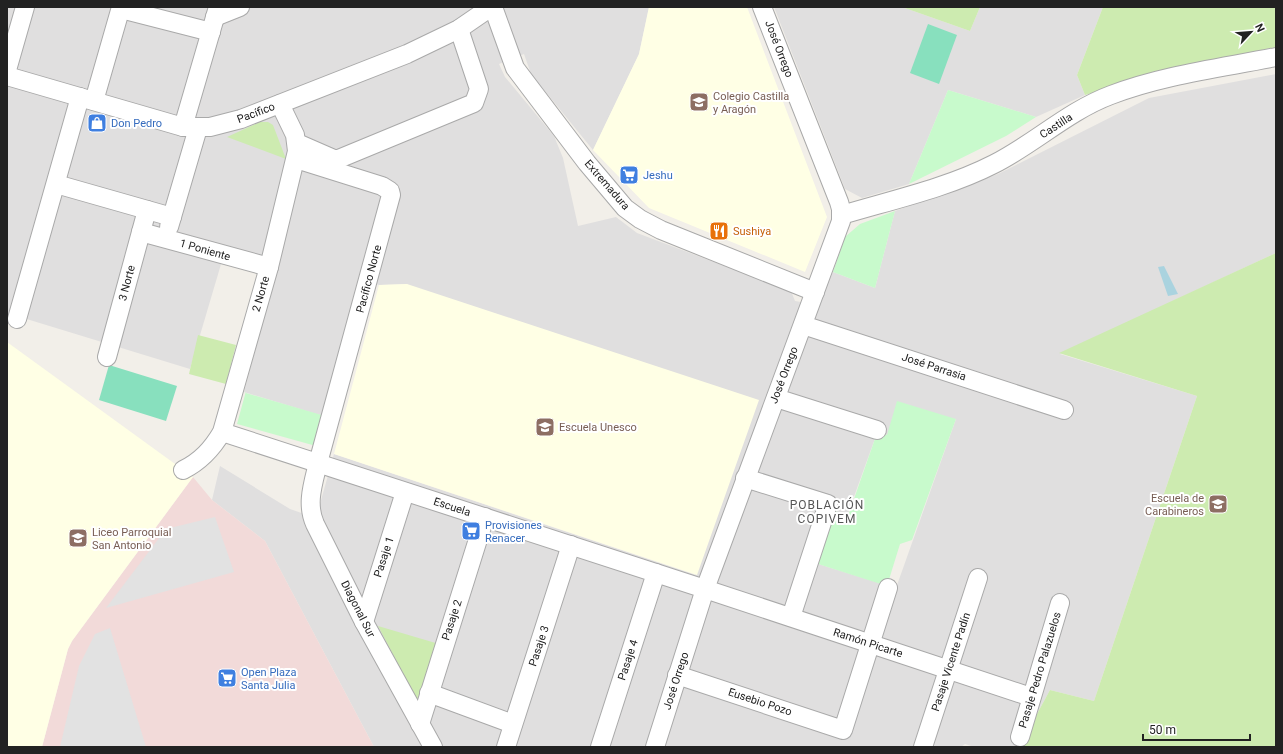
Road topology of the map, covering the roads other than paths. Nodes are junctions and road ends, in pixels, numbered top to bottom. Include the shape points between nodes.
1 (25, 7) edge
2 (240, 7) edge
3 (492, 7) edge
4 (762, 7) edge
5 (121, 8) edge
6 (215, 18) edge
7 (459, 29) junction
8 (1276, 57) edge
9 (7, 70) edge
10 (7, 76) edge
11 (87, 99) junction
12 (280, 104) junction
13 (191, 127) junction
14 (297, 151) junction
15 (56, 184) junction
16 (148, 210) junction
17 (842, 215) junction
18 (172, 217) junction
19 (142, 232) junction
20 (166, 239) junction
21 (269, 267) junction
22 (815, 292) junction
23 (17, 319) dead end
24 (803, 325) junction
25 (107, 357) dead end
26 (776, 398) junction
27 (1064, 410) dead end
28 (877, 430) dead end
29 (222, 432) junction
30 (318, 463) junction
31 (183, 470) dead end
32 (745, 478) junction
33 (405, 492) junction
34 (485, 517) junction
35 (571, 545) junction
36 (656, 573) junction
37 (978, 578) dead end
38 (888, 588) dead end
39 (705, 589) junction
40 (1060, 603) dead end
41 (791, 617) junction
42 (364, 622) junction
43 (869, 643) junction
44 (948, 670) junction
45 (677, 674) junction
46 (428, 693) junction
47 (1031, 697) junction
48 (420, 724) junction
49 (513, 724) junction
50 (1020, 737) dead end
51 (433, 747) edge
52 (506, 747) edge
53 (600, 747) edge
54 (655, 747) edge
55 (923, 747) edge

1 - 9 street
2 - 6 street
3 - 7 street, Pacífico
3 - 22 street, Extremadura via 515,68 586,163 625,208 661,230
4 - 17 street, José Orrego
5 - 6 street
5 - 11 street
6 - 13 street
7 - 12 street, Pacífico via 407,54
7 - 14 street via 479,89 474,103 336,160
8 - 17 street, Castilla via 1145,84 1110,96 1070,116 993,165 946,184
10 - 11 street, Pacífico
11 - 13 street, Pacífico
11 - 15 street
12 - 13 street, Pacífico via 224,125
12 - 14 street via 291,126
13 - 18 street
14 - 21 street, 2 Norte
14 - 30 street, Pacífico Norte via 382,186 390,191 391,195
15 - 16 street
15 - 23 street
16 - 18 street
16 - 19 street, 3 Norte
17 - 22 street, José Orrego
18 - 20 street
19 - 20 street, 1 Poniente
19 - 25 street, 3 Norte
20 - 21 street, 1 Poniente
21 - 29 street, 2 Norte
22 - 24 street, José Orrego
24 - 26 street, José Orrego
24 - 27 street, José Parrasia
26 - 28 street
26 - 32 street, José Orrego
29 - 30 street, Escuela
29 - 31 street, 2 Norte via 210,450
30 - 33 street, Escuela
30 - 42 street, Diagonal Sur via 310,501 312,517
32 - 39 street, José Orrego
32 - 41 street via 828,504
33 - 34 street, Escuela
33 - 42 street, Pasaje 1
34 - 35 street, Escuela
34 - 46 street, Pasaje 2
35 - 36 street, Escuela
35 - 49 street, Pasaje 3
36 - 39 street, Escuela
36 - 53 street, Pasaje 4
37 - 44 street, Pasaje Vicente Padín
38 - 43 street
39 - 41 street, Ramón Picarte
39 - 45 street, José Orrego
40 - 47 street, Pasaje Pedro Palazuelos
41 - 43 street, Ramón Picarte
42 - 48 street, Diagonal Sur
43 - 44 street, Ramón Picarte
43 - 45 street, Eusebio Pozo via 843,730
44 - 47 street, Ramón Picarte
44 - 55 street, Pasaje Vicente Padín
45 - 54 street, José Orrego
46 - 48 street, Pasaje 2
46 - 49 street
47 - 50 street, Pasaje Pedro Palazuelos
48 - 51 street, Diagonal Sur
49 - 52 street, Pasaje 3

